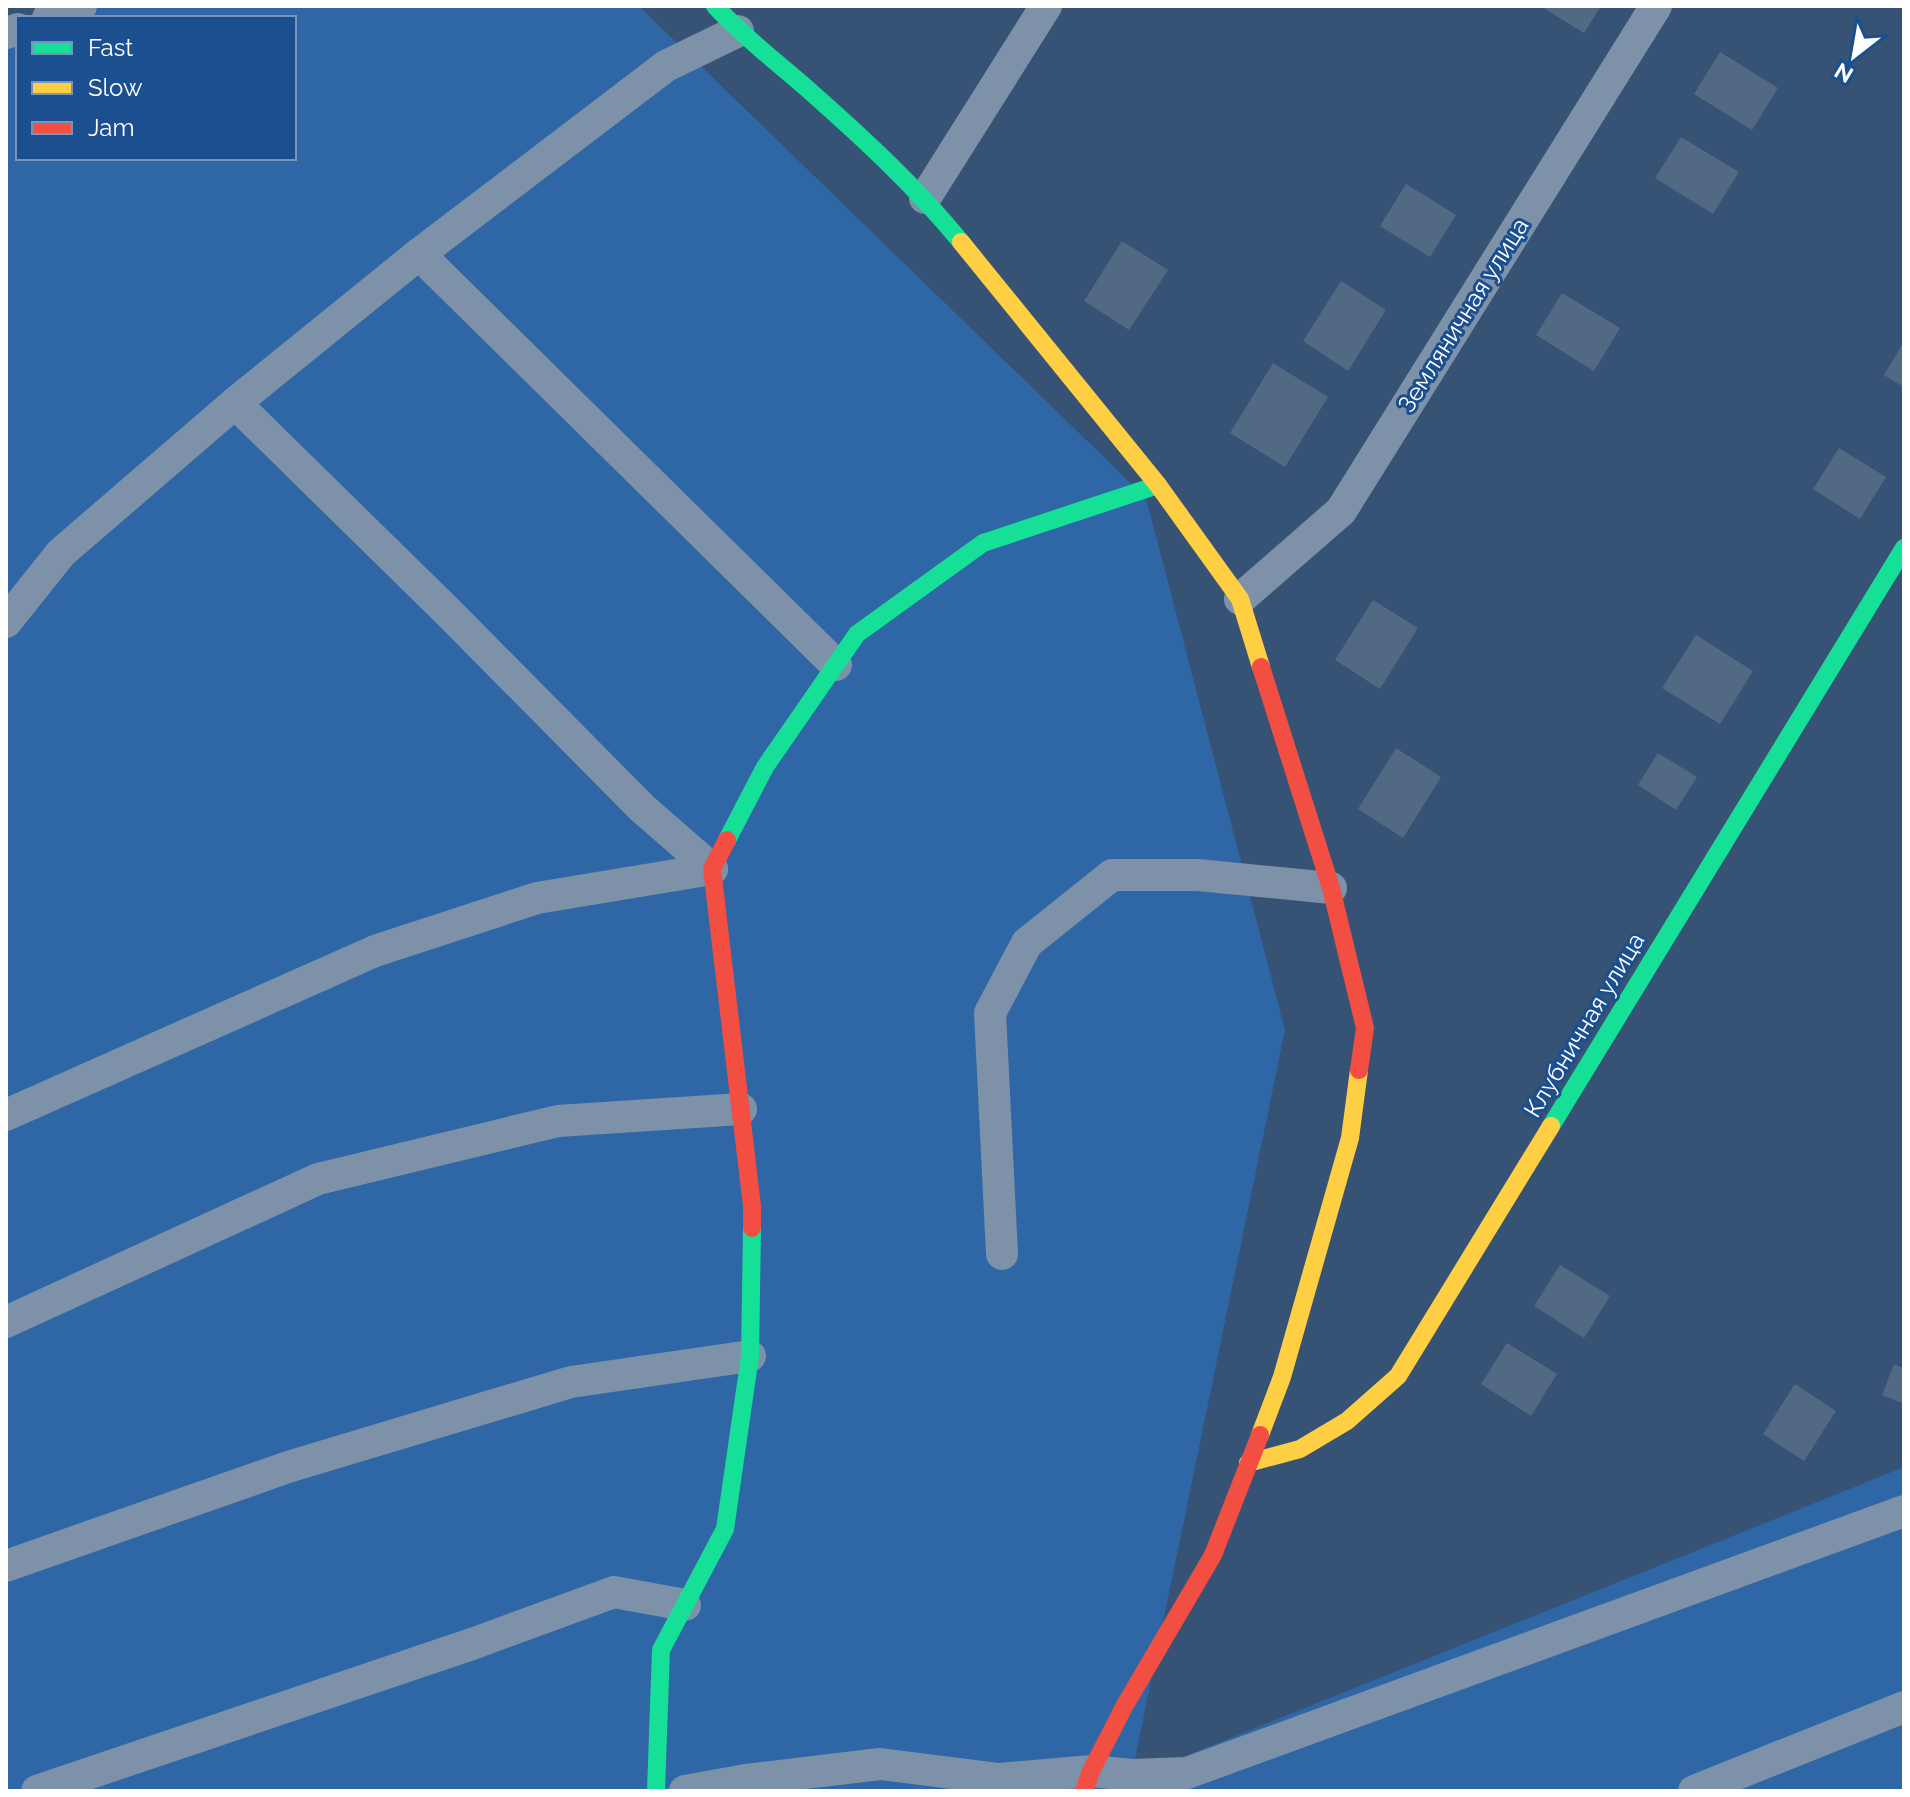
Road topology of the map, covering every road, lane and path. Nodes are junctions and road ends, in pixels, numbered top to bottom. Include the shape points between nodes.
1 (81, 6) edge
2 (715, 6) edge
3 (1046, 6) edge
4 (1656, 6) edge
5 (54, 16) edge
6 (738, 31) junction
7 (925, 198) junction
8 (419, 254) junction
9 (235, 403) junction
10 (1158, 485) junction
11 (1904, 548) edge
12 (1240, 599) junction
13 (6, 622) edge
14 (836, 665) junction
15 (712, 869) junction
16 (1331, 888) junction
17 (741, 1109) junction
18 (6, 1115) edge
19 (1002, 1254) dead end
20 (6, 1322) edge
21 (750, 1356) junction
22 (1248, 1463) junction
23 (1904, 1511) edge
24 (6, 1566) edge
25 (685, 1605) junction
26 (1904, 1707) edge
27 (1088, 1781) edge
28 (37, 1791) edge
29 (656, 1791) edge
30 (685, 1791) edge
31 (1694, 1791) edge

1 - 5 street
2 - 6 street
3 - 7 street
4 - 12 street, Земляничная улица via 1341,511
6 - 7 street
6 - 8 street via 666,66
7 - 10 street
8 - 9 street
8 - 14 street
9 - 13 street via 61,553
9 - 15 street via 642,808
10 - 12 street
10 - 14 street via 983,543 857,634
11 - 22 street, Клубничная улица via 1398,1376 1347,1421 1300,1449
12 - 16 street
14 - 15 street via 765,767
15 - 17 street
15 - 18 street via 537,898 375,951
16 - 19 street via 1198,875 1112,875 1027,943 990,1013
16 - 22 street via 1365,1028 1350,1138 1282,1377
17 - 20 street via 558,1121 318,1179
17 - 21 street via 752,1206
21 - 24 street via 571,1382 288,1467
21 - 25 street via 725,1529
22 - 27 street via 1213,1555 1125,1705
23 - 27 street via 1187,1773
25 - 28 street via 614,1592
25 - 29 street via 661,1650
26 - 31 street
27 - 30 street via 999,1779 880,1764

